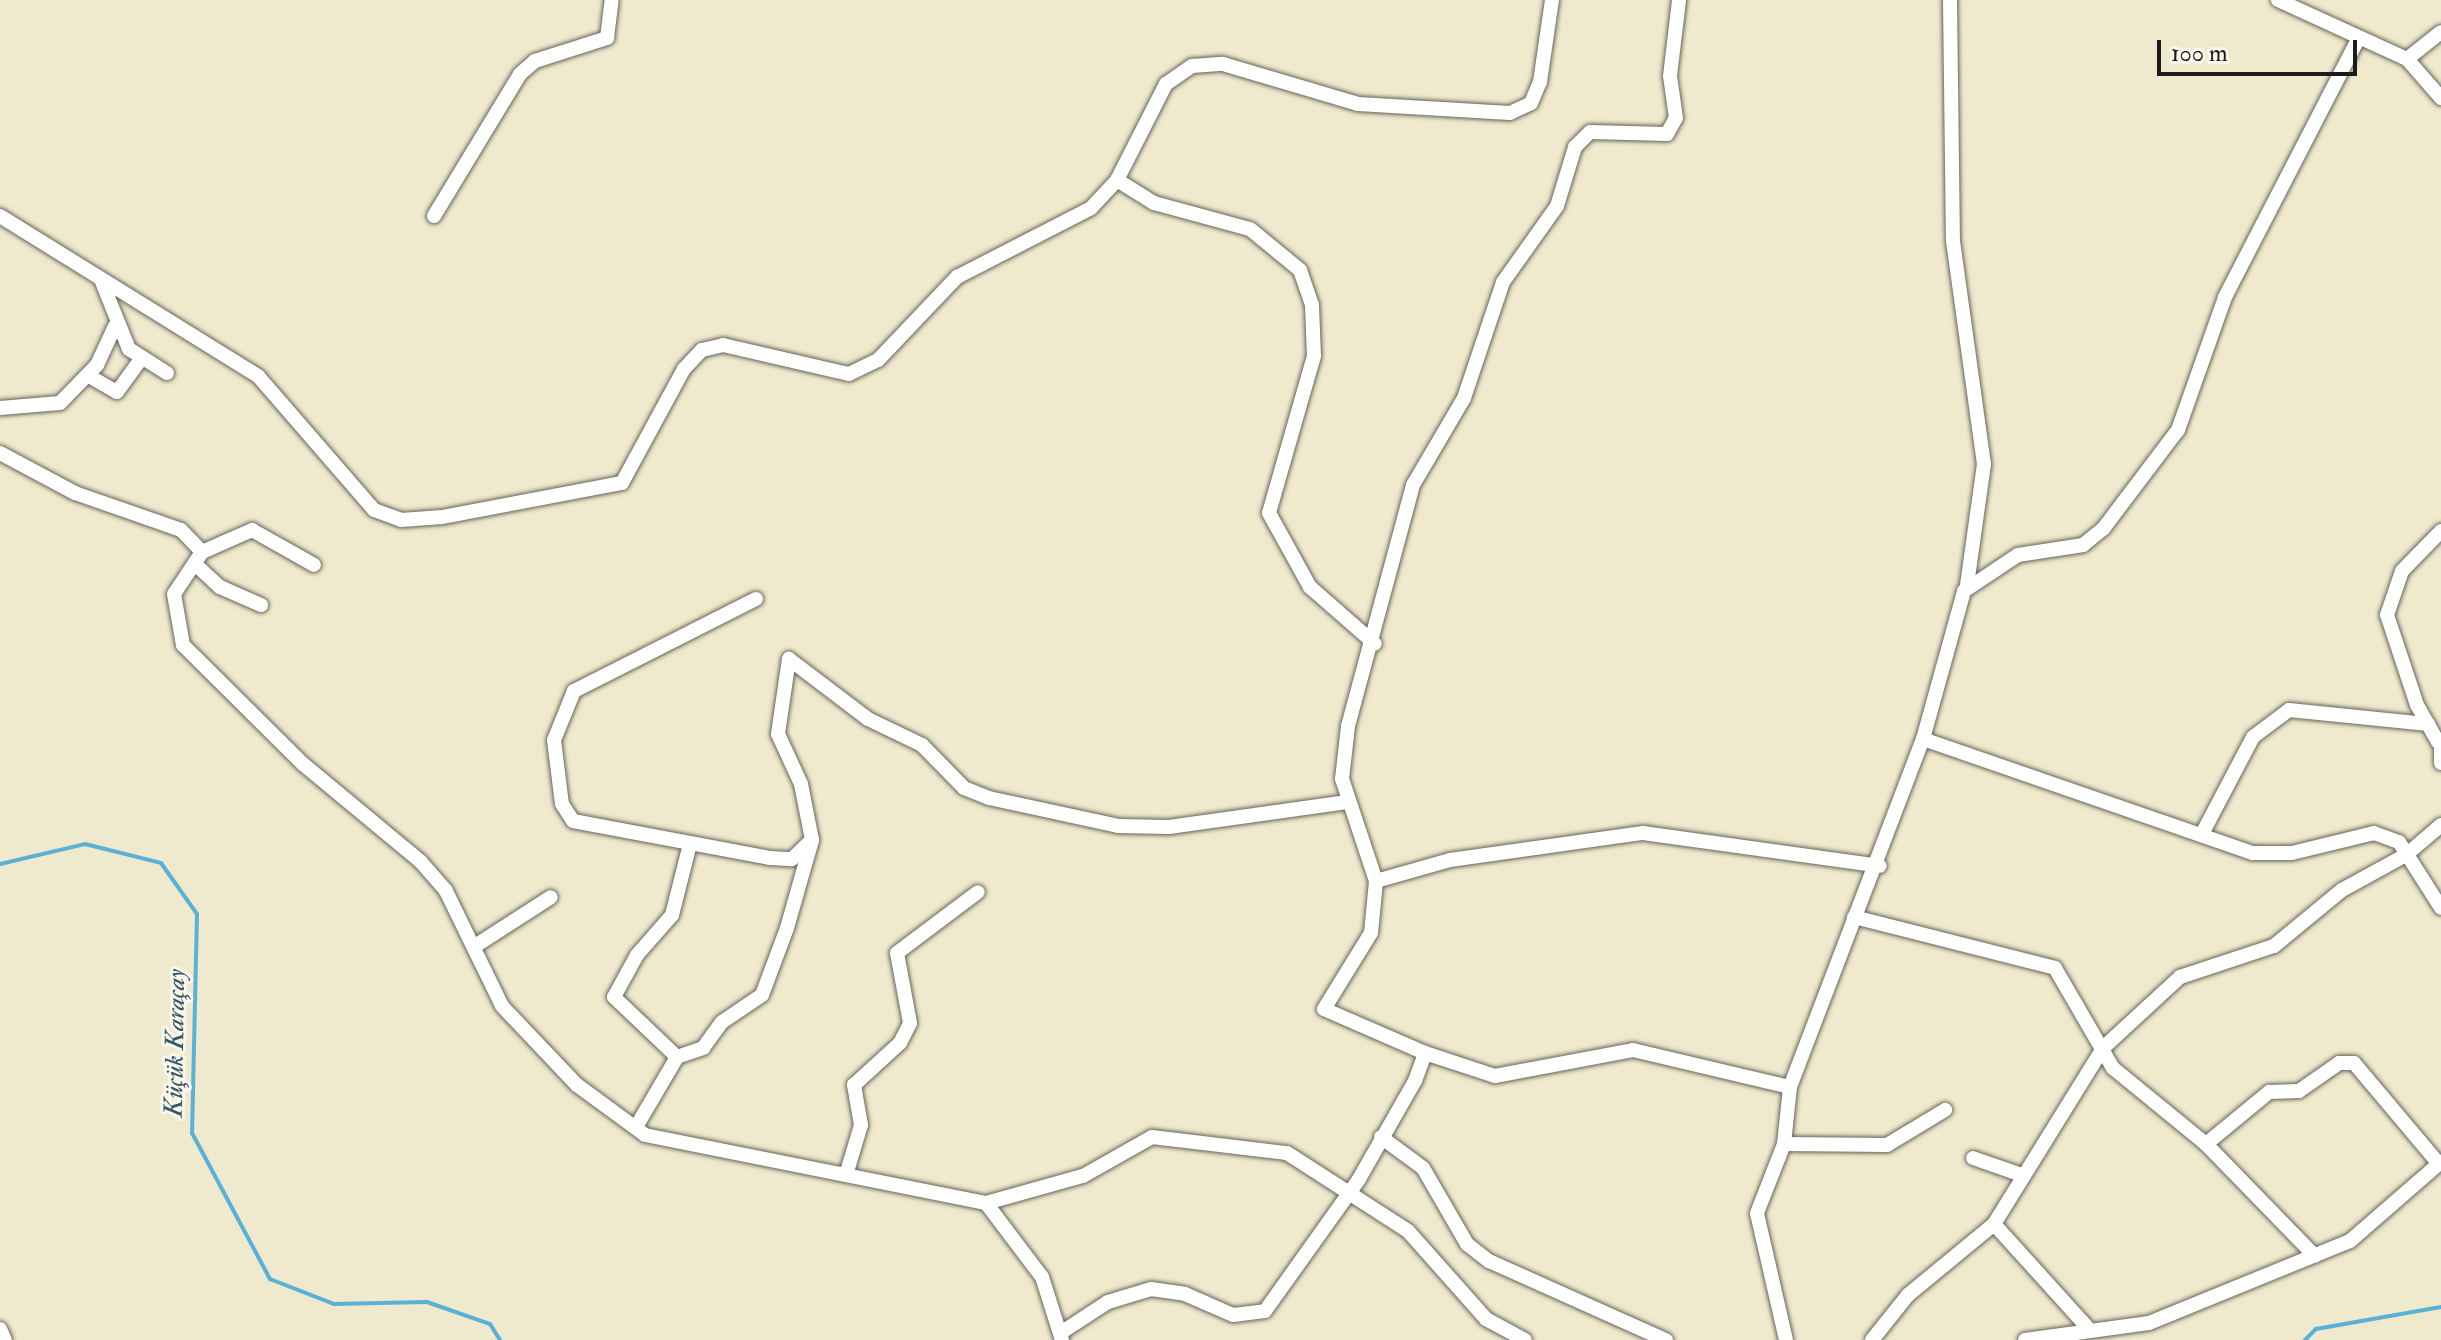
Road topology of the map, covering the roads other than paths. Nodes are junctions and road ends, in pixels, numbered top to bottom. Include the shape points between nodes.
1 (612, 0) edge
2 (1552, 0) edge
3 (1679, 0) edge
4 (1950, 0) edge
5 (2278, 0) edge
6 (2441, 32) edge
7 (2357, 41) junction
8 (2407, 59) junction
9 (2441, 98) edge
10 (1117, 180) junction
11 (0, 216) edge
12 (434, 216) dead end
13 (102, 282) junction
14 (115, 326) junction
15 (139, 362) junction
16 (167, 373) dead end
17 (89, 376) junction
18 (0, 408) edge
19 (0, 453) edge
20 (2441, 531) edge
21 (199, 558) junction
22 (314, 565) dead end
23 (1967, 585) junction
24 (756, 599) dead end
25 (261, 605) dead end
26 (1375, 644) junction
27 (2428, 724) junction
28 (1923, 739) junction
29 (2439, 741) edge
30 (2441, 763) edge
31 (1347, 802) junction
32 (2441, 825) edge
33 (2203, 832) junction
34 (812, 840) junction
35 (690, 844) junction
36 (2406, 855) junction
37 (1880, 866) junction
38 (1376, 881) junction
39 (978, 892) dead end
40 (551, 897) dead end
41 (2441, 908) edge
42 (1854, 917) junction
43 (475, 946) junction
44 (2103, 1048) junction
45 (1425, 1053) junction
46 (677, 1057) junction
47 (1790, 1087) junction
48 (1945, 1110) dead end
49 (636, 1127) junction
50 (1381, 1137) junction
51 (1784, 1144) junction
52 (2206, 1144) junction
53 (1973, 1158) dead end
54 (2440, 1163) edge
55 (846, 1175) junction
56 (2022, 1175) junction
57 (1352, 1189) junction
58 (986, 1203) junction
59 (1994, 1224) junction
60 (2315, 1256) junction
61 (2087, 1327) junction
62 (0, 1329) edge
63 (1062, 1336) edge
64 (5, 1340) edge
65 (1525, 1340) edge
66 (1666, 1340) edge
67 (1786, 1340) edge
68 (1872, 1340) edge
69 (2025, 1340) edge

1 - 12 street via 607,38 535,61 520,74
2 - 10 street via 1540,82 1531,103 1510,113 1358,104 1223,64 1192,66 1166,84
3 - 26 street via 1670,76 1676,118 1667,134 1590,132 1575,147 1557,206 1503,282 1464,398 1413,485
4 - 23 street via 1953,241 1984,464
5 - 7 street
6 - 8 street
7 - 8 street
7 - 23 street via 2225,297 2178,430 2103,529 2083,545 2018,555
8 - 9 street
10 - 13 street via 1073,222 985,257 957,277 878,360 849,374 723,345 702,350 684,369 622,483 442,517 401,520 374,510 258,376 216,344
10 - 26 street via 1154,203 1250,229 1300,270 1312,305 1314,356 1269,513 1310,587
11 - 13 street
13 - 14 street
14 - 15 street
14 - 17 street
15 - 16 street
15 - 17 street via 117,392
17 - 18 street via 60,403
19 - 21 street via 75,493 181,530
20 - 27 street via 2402,571 2387,615
21 - 22 street via 252,530
21 - 25 street via 220,587
21 - 43 street via 174,594 183,645 293,754 421,862
23 - 28 street
24 - 35 street via 584,684 564,706 554,740 562,804 573,821
26 - 31 street via 1348,726 1342,779
27 - 29 street
27 - 33 street via 2289,710 2253,737
28 - 33 street
28 - 37 street
29 - 30 street
31 - 34 street via 1169,827 1118,826 989,798 964,788 922,745 868,719 789,659 778,734 801,784
31 - 38 street
32 - 36 street
33 - 36 street via 2253,853 2292,853 2374,833 2399,842
34 - 35 street via 792,859
34 - 46 street via 762,995 722,1022 703,1048
35 - 46 street via 672,915 637,955 614,997
36 - 41 street
36 - 44 street via 2342,890 2274,946 2180,977
37 - 38 street via 1643,833 1450,860
37 - 42 street
38 - 45 street via 1371,933 1324,1009
39 - 55 street via 897,953 910,1023 900,1043 854,1085 861,1125
40 - 43 street
42 - 44 street via 2055,968
42 - 47 street
43 - 49 street via 502,1006 577,1085
44 - 52 street via 2113,1068
44 - 56 street
45 - 47 street via 1495,1076 1633,1050
45 - 50 street
46 - 49 street
47 - 51 street
48 - 51 street via 1887,1145
49 - 55 street via 743,1160
50 - 57 street
50 - 66 street via 1423,1168 1467,1244 1489,1261
51 - 67 street via 1757,1213
52 - 54 street via 2269,1092 2299,1091 2339,1063 2354,1063
52 - 60 street
53 - 56 street
54 - 60 street via 2350,1241
55 - 58 street
56 - 59 street
57 - 58 street via 1287,1153 1167,1136 1083,1176
57 - 63 street via 1265,1311 1233,1315 1185,1294 1151,1289 1108,1302
57 - 65 street via 1408,1231 1486,1319
58 - 63 street via 1021,1241
59 - 61 street
59 - 68 street via 1908,1295
60 - 61 street via 2149,1323
61 - 69 street
62 - 64 street

